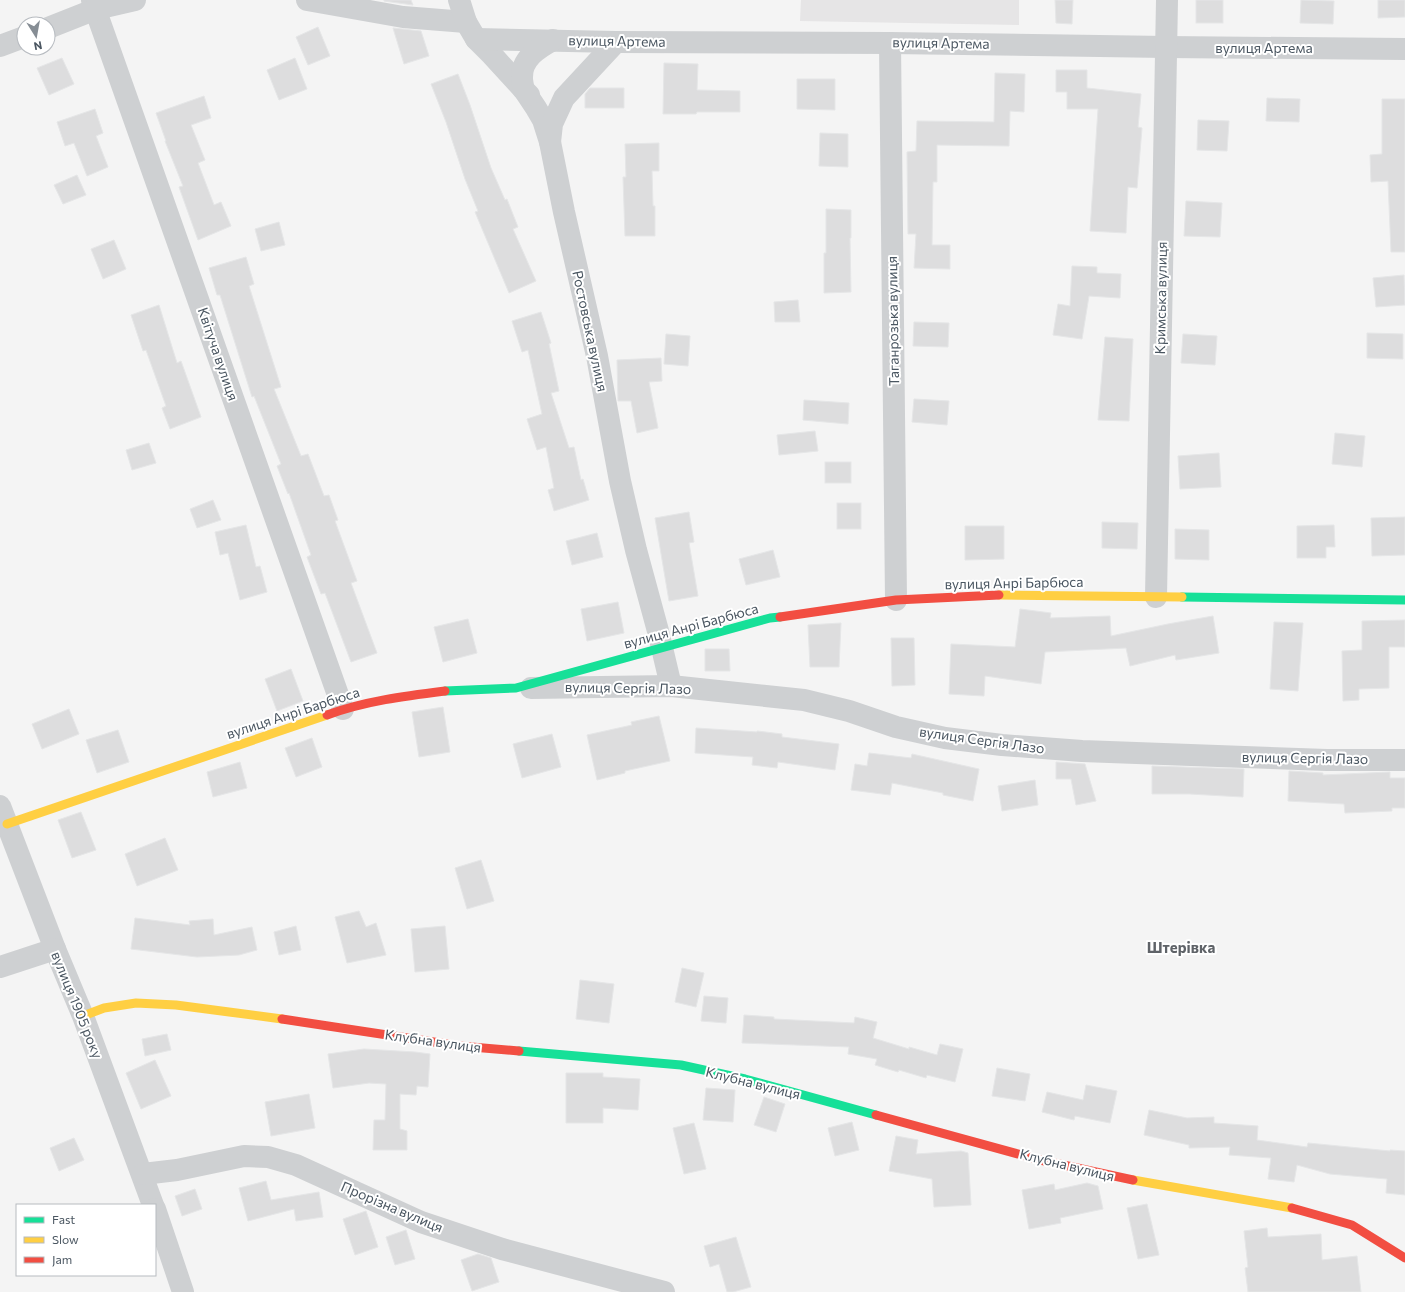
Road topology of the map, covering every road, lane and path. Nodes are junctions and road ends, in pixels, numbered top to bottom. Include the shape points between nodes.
1 (135, 0) edge
2 (307, 0) edge
3 (459, 0) edge
4 (1167, 0) edge
5 (94, 5) edge
6 (56, 24) edge
7 (471, 30) junction
8 (16, 40) edge
9 (553, 40) junction
10 (616, 42) junction
11 (890, 43) junction
12 (0, 46) edge
13 (1166, 47) junction
14 (1405, 49) edge
15 (524, 90) junction
16 (564, 98) junction
17 (550, 142) junction
18 (1156, 596) junction
19 (896, 600) junction
20 (1405, 600) edge
21 (662, 648) junction
22 (671, 686) junction
23 (516, 688) junction
24 (343, 709) junction
25 (1405, 760) edge
26 (4, 815) edge
27 (55, 949) junction
28 (0, 967) edge
29 (83, 1016) junction
30 (143, 1174) junction
31 (154, 1204) edge
32 (156, 1212) edge
33 (1405, 1258) edge
34 (183, 1292) edge
35 (664, 1292) edge

1 - 5 street
2 - 7 street, вулиця Артема
3 - 7 street, Ростовська вулиця
4 - 13 street, Кримська вулиця
5 - 6 street
5 - 24 street, Квітуча вулиця
7 - 9 street, вулиця Артема
7 - 15 street, Ростовська вулиця
8 - 12 street
9 - 10 street, вулиця Артема
9 - 15 street via 541,46 524,66 521,77
10 - 11 street, вулиця Артема
10 - 16 street
11 - 13 street, вулиця Артема
11 - 19 street, Таганрозька вулиця
13 - 14 street, вулиця Артема
13 - 18 street, Кримська вулиця
15 - 16 street via 542,102
15 - 17 street, Ростовська вулиця via 543,120
16 - 17 street via 552,124
17 - 21 street, Ростовська вулиця via 620,482
18 - 19 street, вулиця Анрі Барбюса via 989,596
18 - 20 street, вулиця Анрі Барбюса
19 - 21 street, вулиця Анрі Барбюса via 770,618
21 - 22 street, Ростовська вулиця
21 - 23 street, вулиця Анрі Барбюса
22 - 23 street, вулиця Сергія Лазо
22 - 25 street, вулиця Сергія Лазо via 804,700 945,738 1002,746 1327,760
23 - 24 street, вулиця Анрі Барбюса via 450,690 391,698
24 - 26 street, вулиця Анрі Барбюса
26 - 27 street, вулиця 1905 року
27 - 28 street
27 - 29 street, вулиця 1905 року
29 - 30 street, вулиця 1905 року
29 - 33 street, Клубна вулиця via 104,1008 136,1003 176,1005 460,1046 681,1065 745,1079 1107,1176 1301,1209 1352,1226
30 - 31 street, вулиця 1905 року
30 - 35 street, Прорізна вулиця via 177,1170 244,1156 268,1157 296,1165 421,1222 502,1249
32 - 34 street

